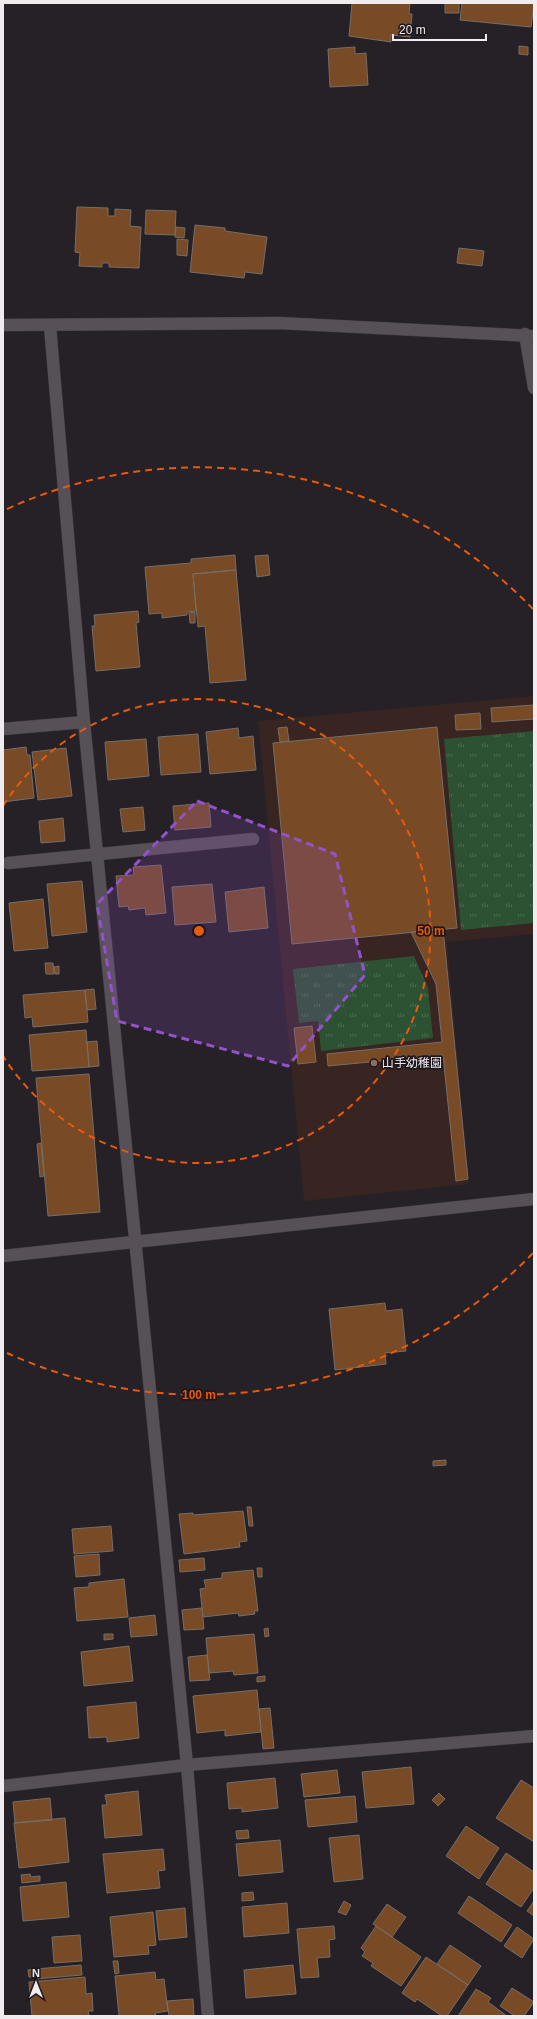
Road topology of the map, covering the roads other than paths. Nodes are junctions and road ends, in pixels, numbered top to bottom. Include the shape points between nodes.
1 (3, 325) edge
2 (50, 326) junction
3 (530, 335) edge
4 (534, 388) edge
5 (84, 722) junction
6 (3, 729) edge
7 (253, 838) dead end
8 (96, 854) junction
9 (8, 863) dead end
10 (534, 1199) edge
11 (134, 1242) junction
12 (3, 1256) edge
13 (534, 1736) edge
14 (187, 1765) junction
15 (3, 1786) edge
16 (208, 2016) edge

1 - 2 street
2 - 3 street via 279,323
2 - 5 street
3 - 4 street
5 - 6 street
5 - 8 street
7 - 8 street
8 - 9 street
8 - 11 street
10 - 11 street
11 - 12 street
11 - 14 street
13 - 14 street
14 - 15 street
14 - 16 street

